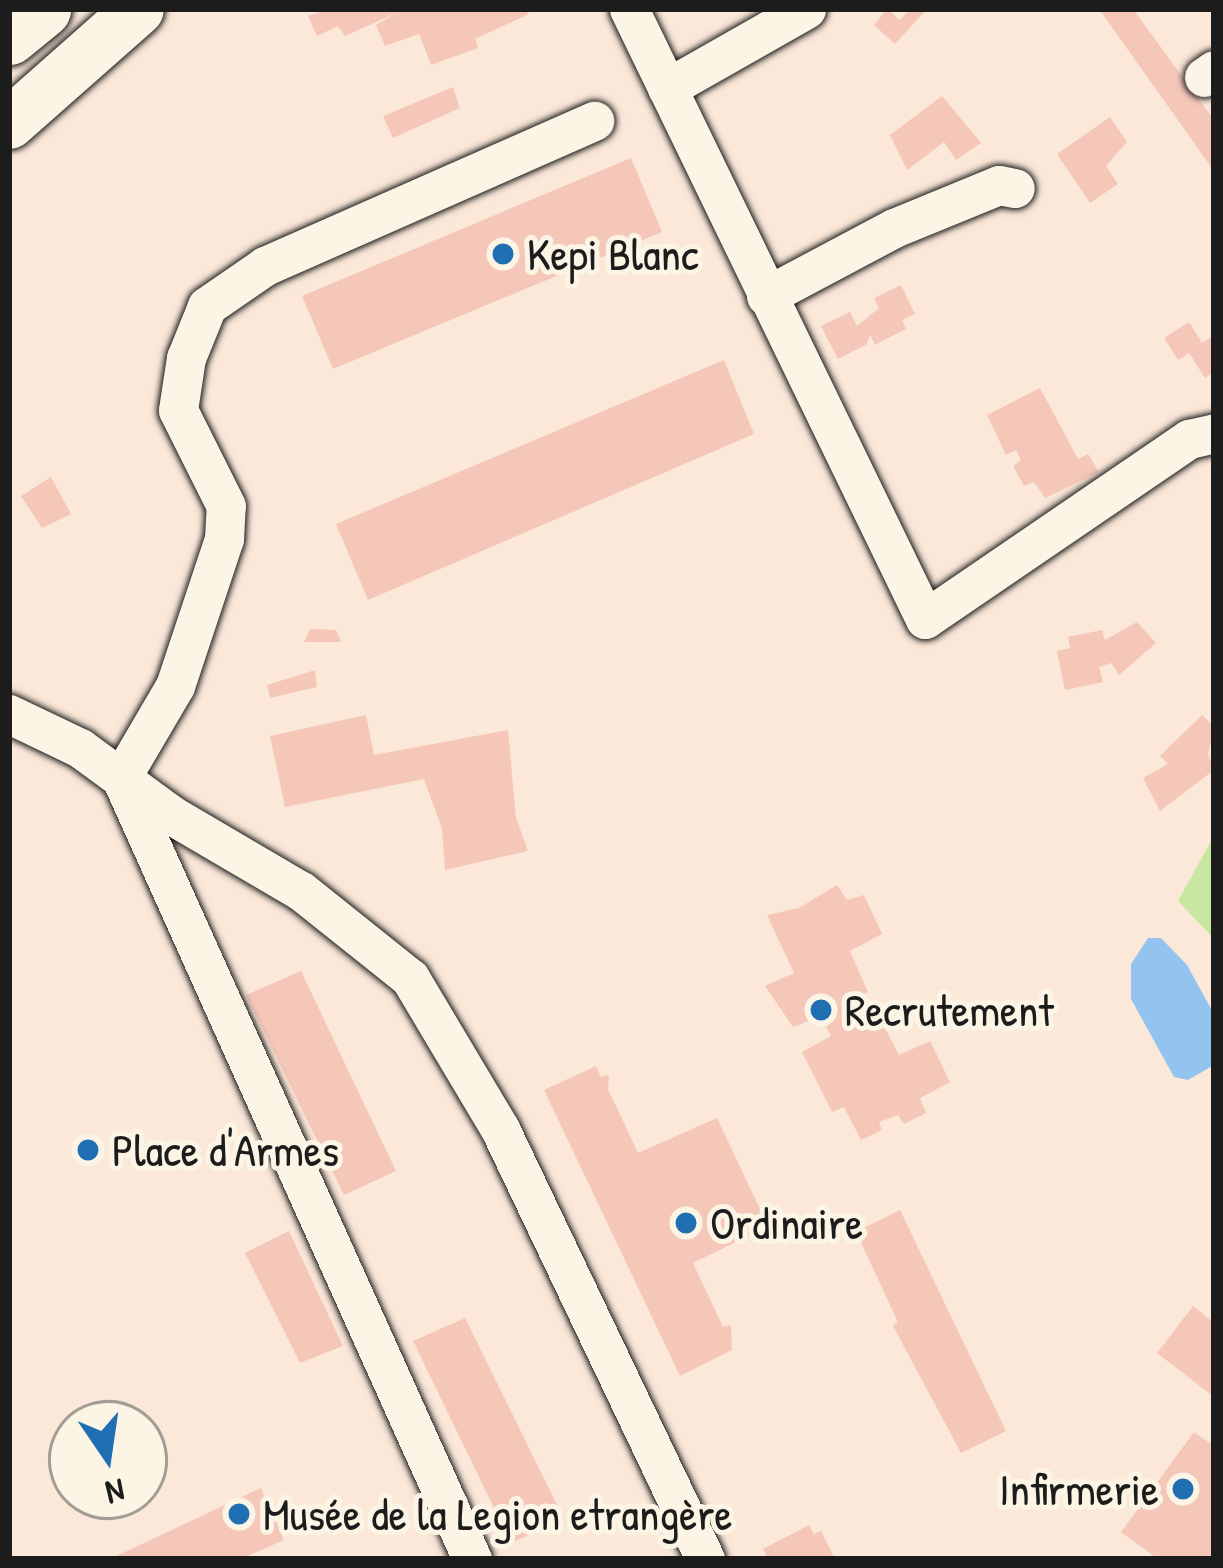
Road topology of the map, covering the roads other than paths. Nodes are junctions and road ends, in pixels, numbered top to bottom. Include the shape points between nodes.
1 (42, 9) edge
2 (138, 9) edge
3 (629, 9) edge
4 (806, 9) edge
5 (9, 36) edge
6 (667, 88) junction
7 (594, 121) dead end
8 (9, 124) edge
9 (1015, 188) dead end
10 (766, 296) junction
11 (1214, 433) edge
12 (9, 714) edge
13 (121, 778) junction
14 (472, 1559) edge
15 (705, 1559) edge

1 - 5 highway
2 - 8 main road
3 - 6 lane
4 - 6 lane
6 - 10 lane
7 - 13 lane via 265,266 207,306 186,358 178,410 226,506 224,539 175,686
9 - 10 lane via 999,185 894,228
10 - 11 lane via 925,619 1189,439
12 - 13 lane
13 - 14 lane
13 - 15 lane via 301,891 410,978 500,1129

